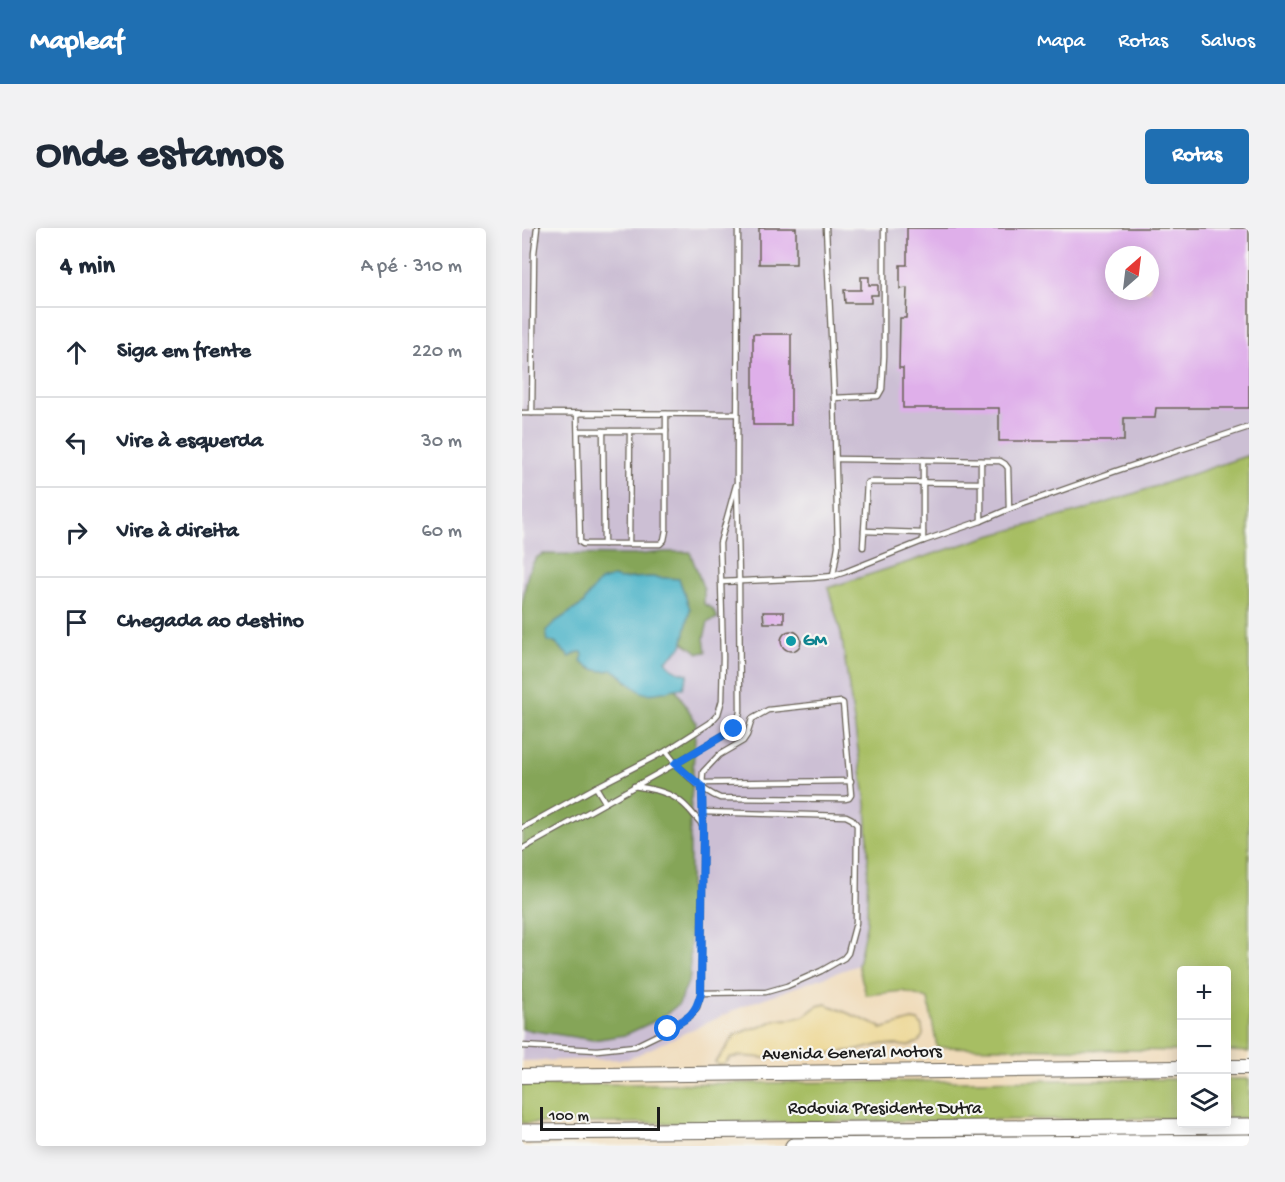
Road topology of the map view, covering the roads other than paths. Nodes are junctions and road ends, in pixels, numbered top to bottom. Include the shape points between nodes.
1 (537, 228) edge
2 (738, 228) edge
3 (826, 228) edge
4 (884, 228) edge
5 (834, 398) junction
6 (522, 413) edge
7 (532, 413) junction
8 (577, 413) junction
9 (666, 414) junction
10 (737, 414) junction
11 (1249, 427) edge
12 (578, 431) junction
13 (603, 431) junction
14 (630, 431) junction
15 (666, 431) junction
16 (836, 459) junction
17 (923, 460) junction
18 (981, 461) junction
19 (737, 480) junction
20 (923, 482) junction
21 (981, 483) junction
22 (1009, 509) junction
23 (981, 521) junction
24 (864, 531) junction
25 (923, 533) junction
26 (923, 541) junction
27 (604, 544) junction
28 (629, 544) junction
29 (863, 547) dead end
30 (832, 576) junction
31 (739, 581) junction
32 (721, 582) junction
33 (666, 751) junction
34 (675, 764) junction
35 (851, 781) junction
36 (702, 785) junction
37 (596, 786) junction
38 (634, 786) junction
39 (605, 802) junction
40 (702, 813) junction
41 (702, 824) junction
42 (522, 828) edge
43 (522, 849) edge
44 (701, 993) junction
45 (522, 1046) edge
46 (1231, 1067) edge
47 (1249, 1067) edge
48 (1177, 1068) edge
49 (522, 1076) edge
50 (1249, 1126) edge
51 (522, 1132) edge
52 (1249, 1142) edge
53 (793, 1146) edge

1 - 7 lane
2 - 10 lane
3 - 5 lane
4 - 5 lane via 882,390 878,396
5 - 16 lane
6 - 7 lane
7 - 8 lane
8 - 9 lane
8 - 12 lane
9 - 10 lane
9 - 15 lane
10 - 19 lane
11 - 22 lane
12 - 13 lane
12 - 27 lane via 580,542
13 - 14 lane
13 - 27 lane
14 - 15 lane
14 - 28 lane
15 - 28 lane via 664,540 660,544
16 - 17 lane
16 - 30 lane via 838,546
17 - 18 lane
17 - 20 lane
18 - 21 lane
18 - 22 lane via 1000,461 1008,468
19 - 31 lane
19 - 32 lane via 720,543
20 - 21 lane
20 - 24 lane via 867,483
20 - 25 lane
21 - 23 lane
22 - 23 lane
23 - 26 lane
24 - 25 lane
24 - 29 lane
25 - 26 lane
26 - 30 lane
27 - 28 lane
30 - 31 lane
31 - 32 lane
31 - 34 lane via 738,721 734,729
32 - 33 lane via 722,700 718,714
33 - 34 lane
33 - 37 lane
34 - 36 lane
34 - 38 lane
35 - 36 lane
35 - 36 lane via 851,795 845,799 720,798
35 - 36 lane via 841,702 768,710 752,719 743,741 719,755 703,772
36 - 40 lane
37 - 39 lane
37 - 42 lane
38 - 39 lane
38 - 41 lane via 670,795
39 - 43 lane
40 - 41 lane
40 - 44 lane via 846,816 857,825 856,922 844,958 766,992
41 - 44 lane
44 - 45 lane via 690,1016 635,1046 597,1050
46 - 47 main road
48 - 49 main road, Avenida General Motors
50 - 51 highway, Rodovia Presidente Dutra
52 - 53 highway, Rodovia Presidente Dutra

